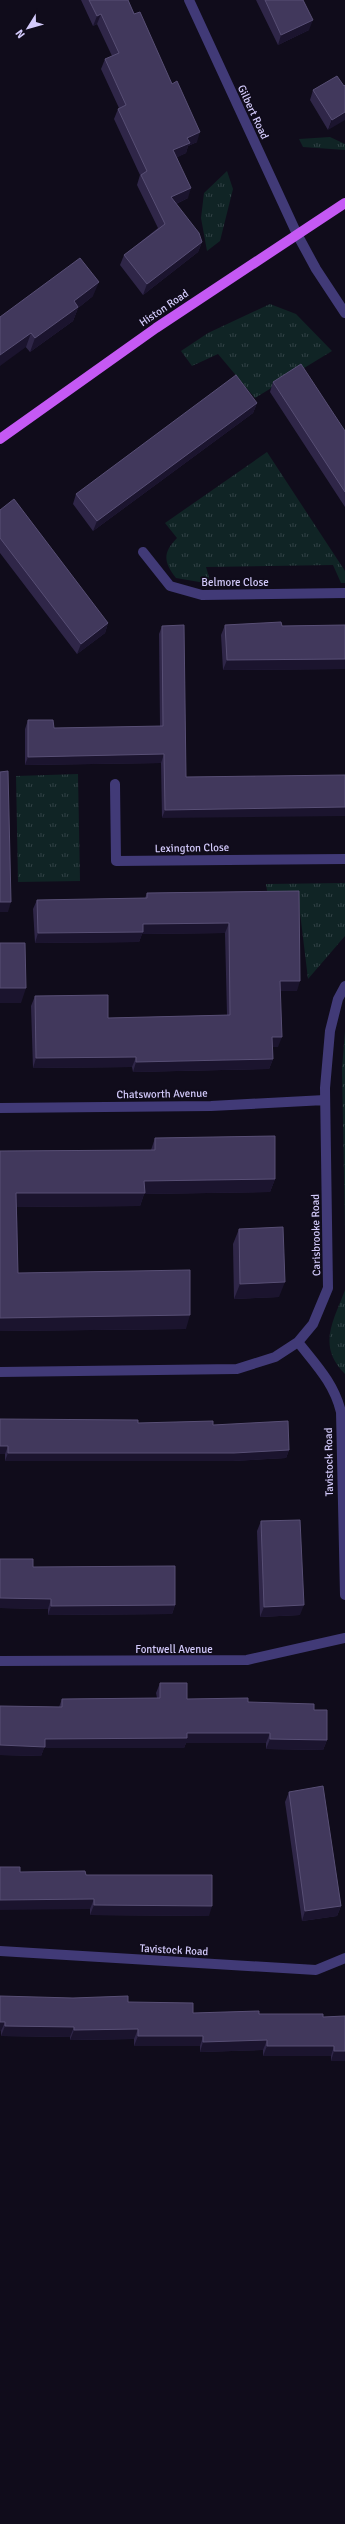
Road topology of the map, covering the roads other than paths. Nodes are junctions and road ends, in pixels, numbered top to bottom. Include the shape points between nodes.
1 (189, 0) edge
2 (345, 203) edge
3 (298, 234) junction
4 (345, 313) edge
5 (0, 439) edge
6 (143, 552) dead end
7 (345, 593) edge
8 (115, 784) dead end
9 (345, 859) edge
10 (345, 986) edge
11 (325, 1100) junction
12 (0, 1108) edge
13 (298, 1342) junction
14 (0, 1372) edge
15 (344, 1521) edge
16 (345, 1595) edge
17 (345, 1638) edge
18 (0, 1661) edge
19 (0, 1951) edge
20 (345, 1958) edge

1 - 3 street, Gilbert Road
2 - 3 main road, Histon Road
3 - 4 street, Gilbert Road via 316,270
3 - 5 main road, Histon Road via 156,328
6 - 7 street, Belmore Close via 170,586 202,595
8 - 9 street, Lexington Close via 116,861
10 - 11 street, Carisbrooke Road via 338,999 330,1031
11 - 12 street, Chatsworth Avenue via 211,1106
11 - 13 street, Carisbrooke Road via 328,1288 313,1324
13 - 14 street, Carisbrooke Road via 275,1357 237,1369
13 - 15 street, Tavistock Road via 330,1382 337,1395 341,1412
15 - 16 street, Tavistock Road
17 - 18 street, Fontwell Avenue via 246,1660
19 - 20 street, Tavistock Road via 316,1970

